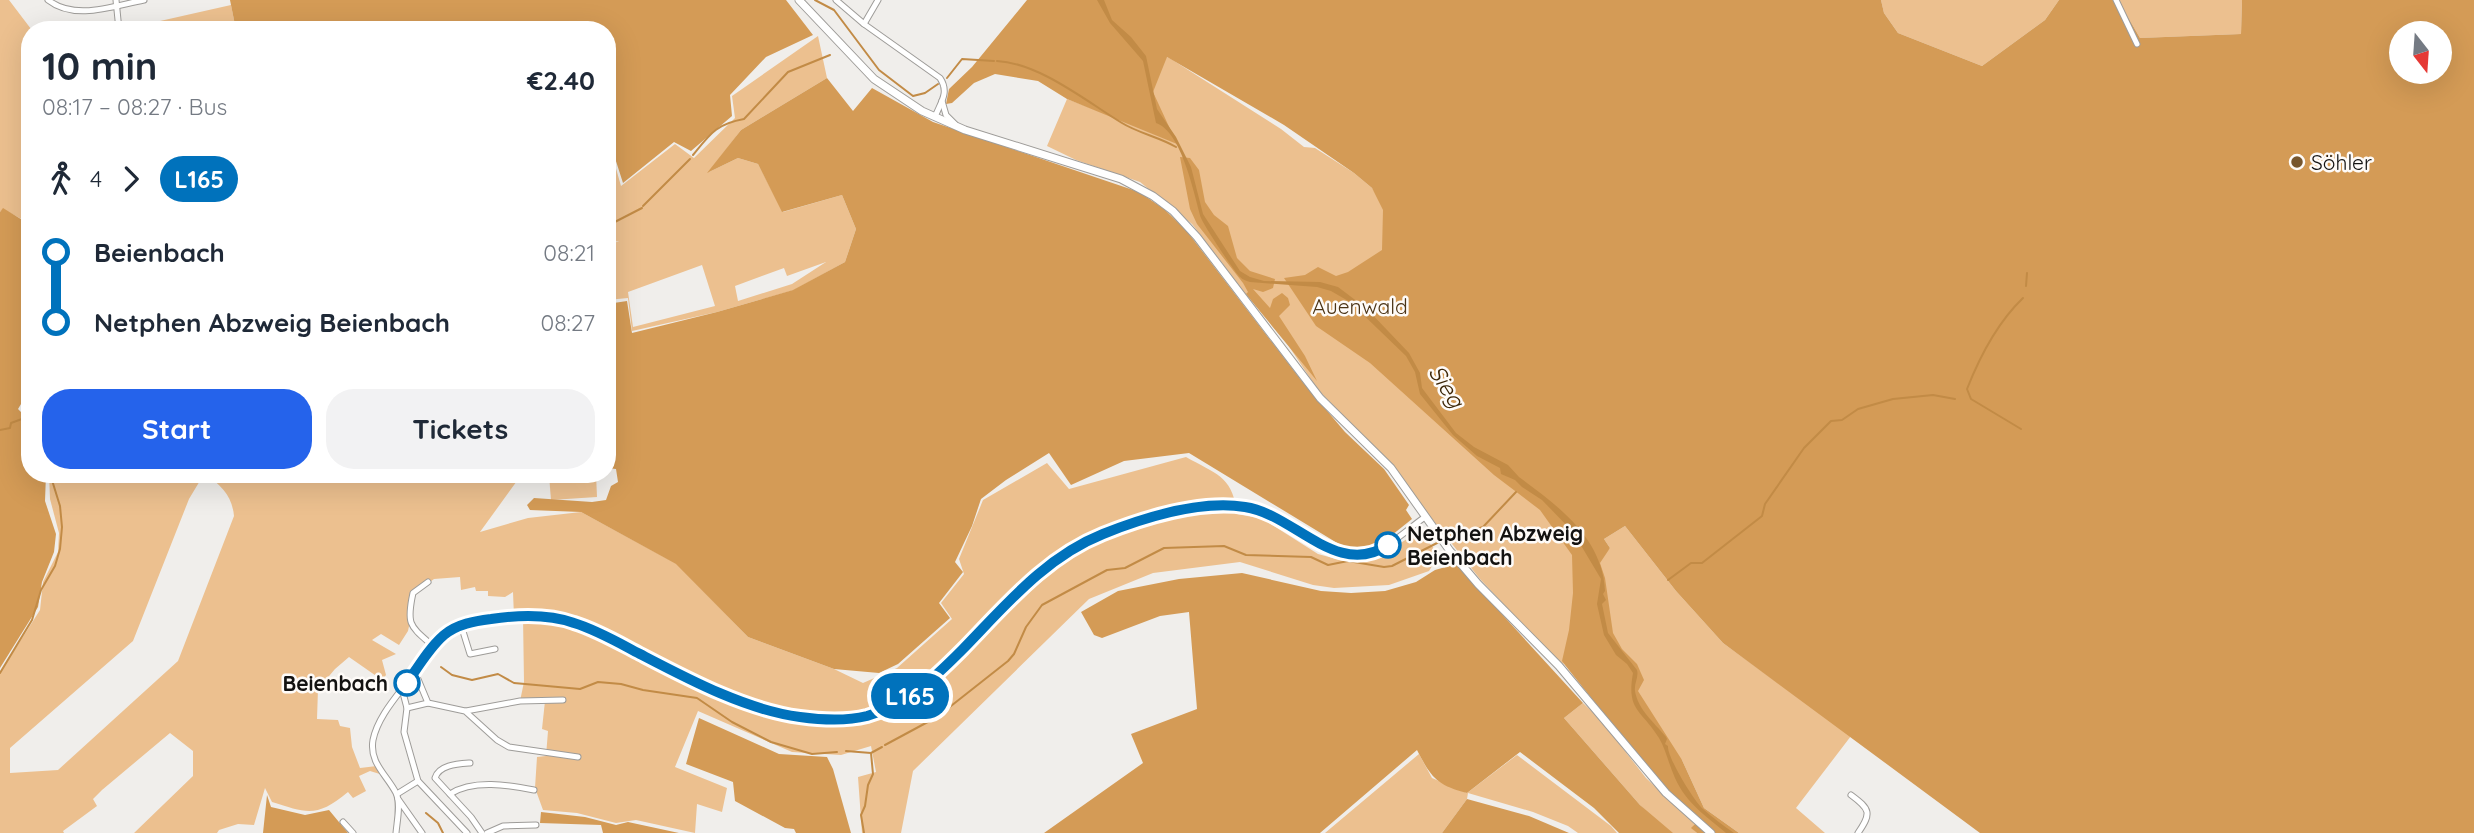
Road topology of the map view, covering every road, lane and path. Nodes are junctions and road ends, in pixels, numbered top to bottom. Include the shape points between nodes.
1 (48, 0) edge
2 (144, 0) edge
3 (799, 0) edge
4 (836, 0) edge
5 (878, 0) edge
6 (2116, 0) edge
7 (117, 3) edge
8 (118, 21) edge
9 (864, 23) junction
10 (2137, 44) dead end
11 (942, 101) junction
12 (935, 117) junction
13 (961, 128) junction
14 (1425, 517) junction
15 (428, 582) dead end
16 (461, 625) junction
17 (433, 646) junction
18 (495, 649) dead end
19 (415, 671) junction
20 (402, 689) junction
21 (563, 700) dead end
22 (428, 703) junction
23 (407, 708) junction
24 (465, 711) junction
25 (578, 757) dead end
26 (470, 763) dead end
27 (418, 781) junction
28 (534, 790) dead end
29 (450, 794) junction
30 (1851, 795) dead end
31 (397, 797) junction
32 (343, 822) dead end
33 (536, 825) dead end
34 (353, 833) edge
35 (396, 833) edge
36 (422, 833) edge
37 (467, 833) edge
38 (484, 833) edge
39 (1711, 833) edge
40 (1858, 833) edge

1 - 7 street via 62,9 82,12
2 - 7 street
3 - 12 main road via 874,79
4 - 9 street
5 - 9 street
6 - 10 street
7 - 8 street
9 - 11 street via 940,78 945,86
11 - 12 street
11 - 13 street via 946,115
12 - 13 main road
13 - 14 main road via 1108,173 1164,204 1197,237 1321,398 1391,468
14 - 16 street via 1385,547 1358,555 1328,548 1270,515 1246,507 1186,510 1111,530 1077,545 1043,569 923,687 891,707 852,718 800,717 752,705 562,620 505,617
14 - 39 main road via 1488,595 1559,666 1666,793
15 - 17 street via 413,593 410,620 412,628
16 - 17 street
16 - 18 street via 470,654
17 - 19 street
19 - 20 street
19 - 22 street
20 - 23 street
20 - 31 street via 380,721 372,747 377,766
21 - 24 street via 520,701
22 - 23 street
22 - 24 street
23 - 27 street via 404,732
24 - 25 street via 509,747
26 - 29 street via 445,767 435,775
27 - 31 street
27 - 37 street
28 - 29 street via 478,786
29 - 38 street
30 - 40 street via 1868,811
31 - 35 street
31 - 36 street
32 - 34 street
33 - 38 street via 503,826

